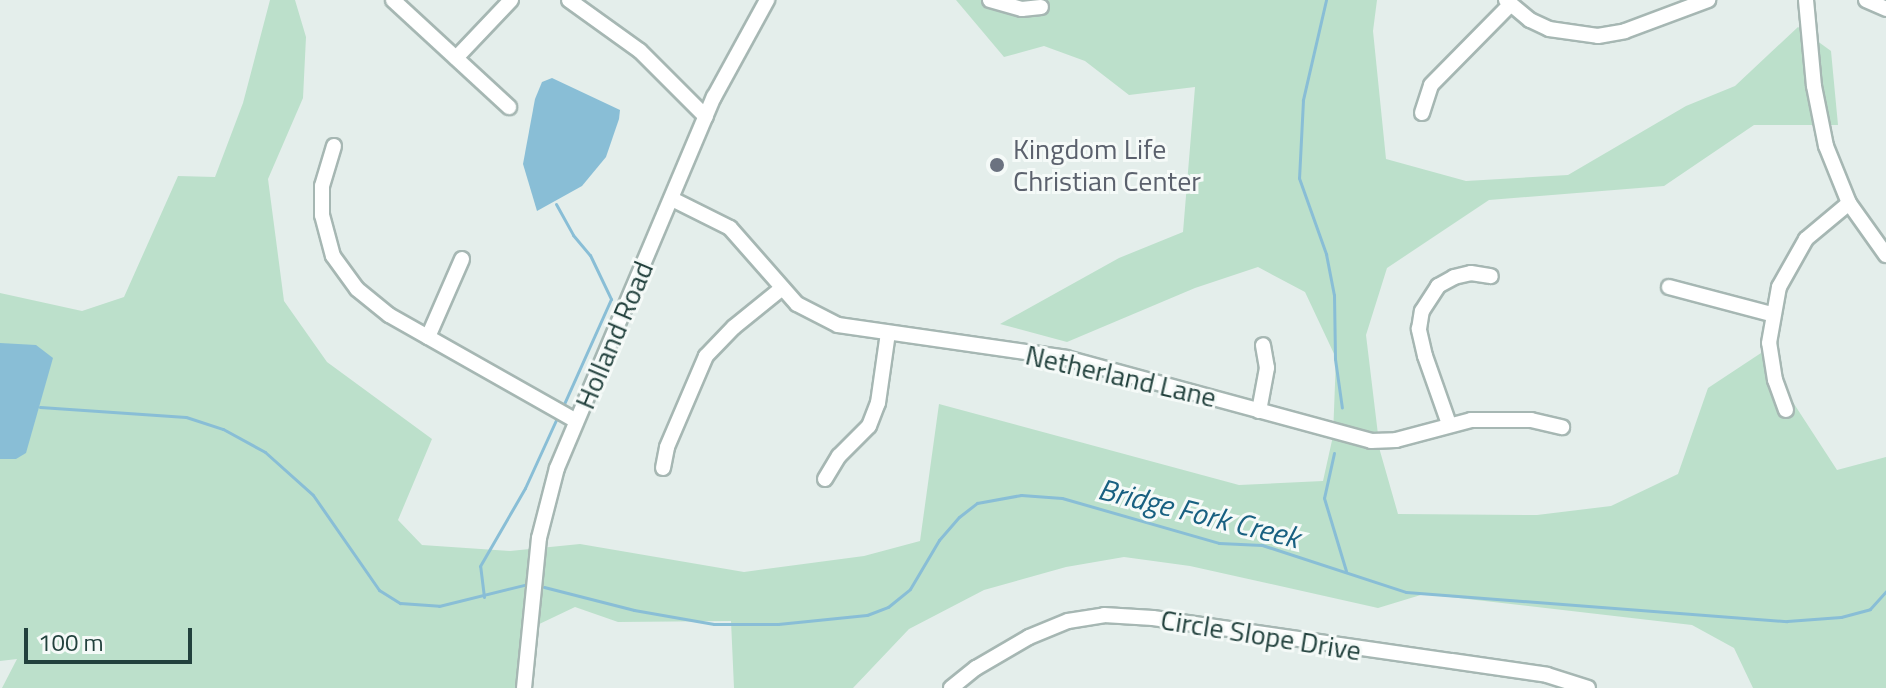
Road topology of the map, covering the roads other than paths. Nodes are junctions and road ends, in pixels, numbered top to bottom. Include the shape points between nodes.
1 (393, 0) edge
2 (511, 0) edge
3 (569, 0) edge
4 (767, 0) edge
5 (990, 0) edge
6 (1708, 0) edge
7 (1806, 0) edge
8 (1866, 0) edge
9 (1508, 2) edge
10 (1041, 7) dead end
11 (1886, 9) edge
12 (456, 58) junction
13 (509, 107) dead end
14 (1422, 113) dead end
15 (706, 117) junction
16 (334, 146) dead end
17 (672, 199) junction
18 (1849, 203) junction
19 (1886, 255) edge
20 (462, 259) dead end
21 (1491, 276) dead end
22 (1669, 287) dead end
23 (781, 289) junction
24 (1771, 314) junction
25 (888, 333) junction
26 (428, 337) junction
27 (1263, 345) dead end
28 (1786, 410) dead end
29 (1259, 411) junction
30 (576, 421) junction
31 (1449, 424) junction
32 (1562, 427) dead end
33 (663, 468) dead end
34 (825, 479) dead end
35 (524, 688) edge
36 (951, 688) edge
37 (1588, 688) edge

1 - 12 street
2 - 12 street
3 - 15 street via 640,51
4 - 15 street, Holland Road
5 - 10 street via 1022,9
6 - 9 street via 1598,36 1549,29
7 - 18 street via 1819,119
8 - 11 street
9 - 14 street via 1431,85
12 - 13 street
15 - 17 street, Holland Road
16 - 26 street via 321,202 333,256 366,299
17 - 23 street, Netherland Lane via 730,228
17 - 30 street, Holland Road
18 - 19 street
18 - 24 street via 1815,228 1796,251
20 - 26 street
21 - 31 street via 1454,277 1438,286 1422,311 1419,329 1425,356
22 - 24 street
23 - 25 street, Netherland Lane via 815,316
23 - 33 street via 706,356
24 - 28 street via 1770,359
25 - 29 street, Netherland Lane via 1066,358
25 - 34 street via 878,403 869,426
26 - 30 street
27 - 29 street via 1267,368
29 - 31 street, Netherland Lane via 1371,441 1396,440
30 - 35 street, Holland Road via 541,522
31 - 32 street, Netherland Lane via 1531,420
36 - 37 street, Circle Slope Drive via 1029,637 1068,621 1104,615 1547,675

